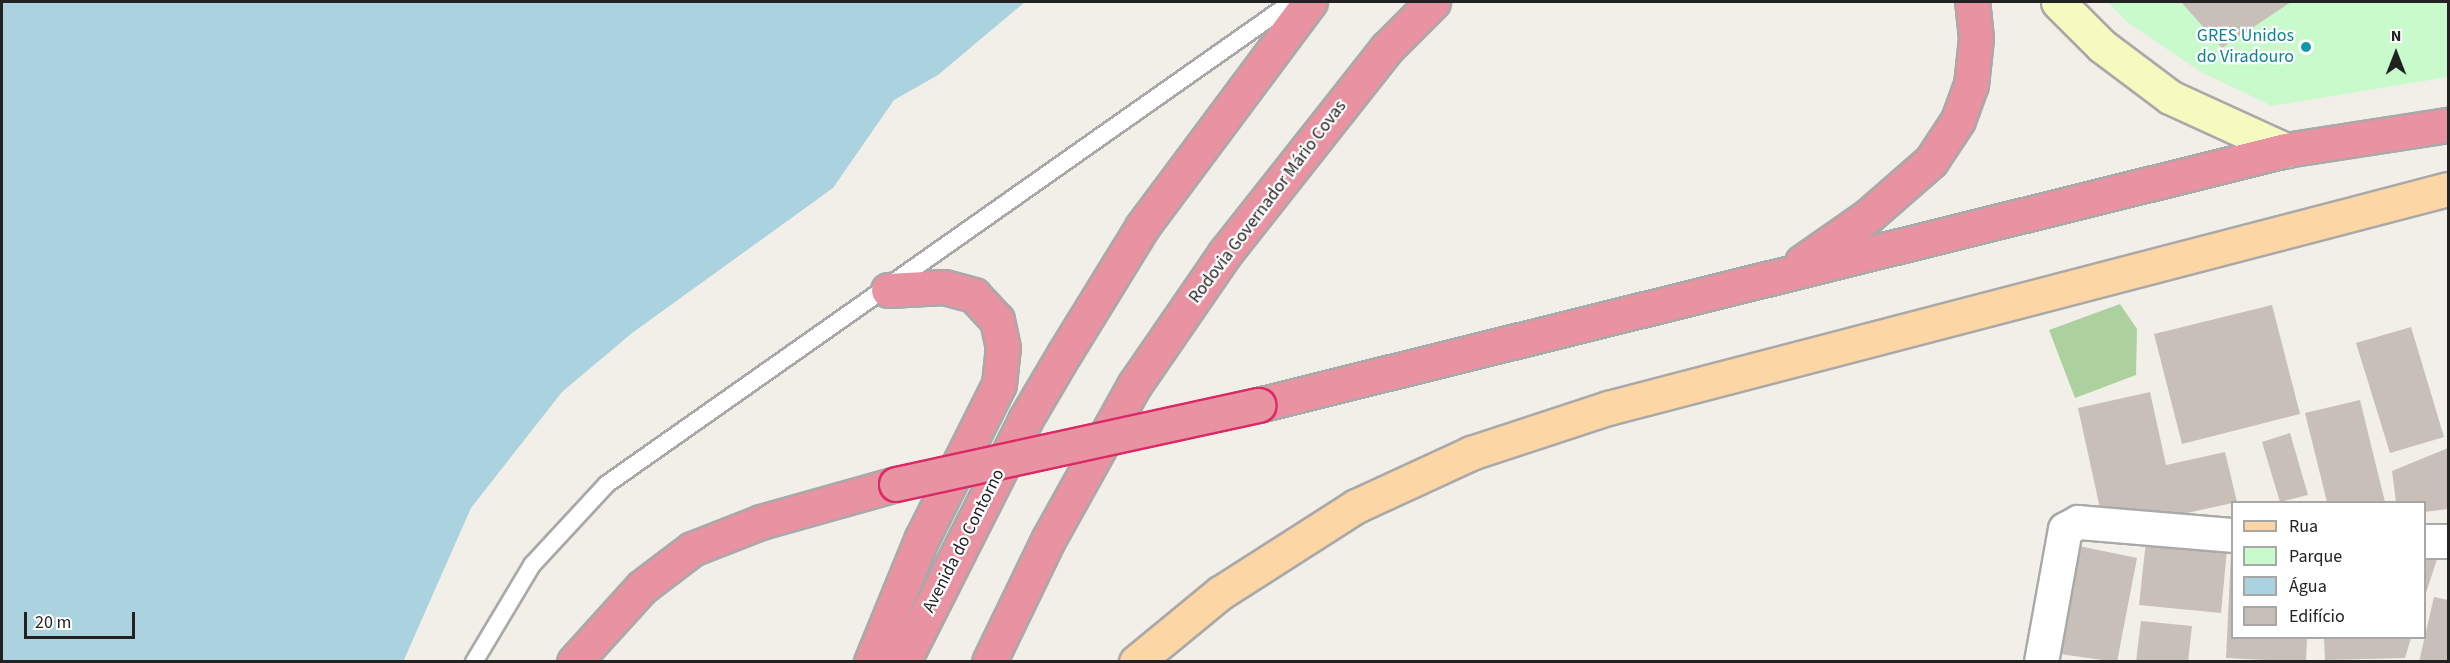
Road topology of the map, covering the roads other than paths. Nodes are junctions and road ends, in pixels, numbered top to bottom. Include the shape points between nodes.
1 (1292, 2) edge
2 (1310, 2) edge
3 (1433, 2) edge
4 (1450, 2) edge
5 (1972, 2) edge
6 (2058, 2) edge
7 (1387, 48) junction
8 (2448, 124) edge
9 (2286, 150) junction
10 (2448, 189) edge
11 (1788, 272) junction
12 (888, 290) junction
13 (2231, 535) edge
14 (2426, 541) edge
15 (2448, 541) edge
16 (474, 662) edge
17 (574, 662) edge
18 (871, 662) edge
19 (903, 662) edge
20 (989, 662) edge
21 (1136, 662) edge
22 (2041, 662) edge

1 - 12 lane
2 - 19 highway, Avenida do Contorno via 1142,227 1025,420
3 - 7 highway, Rodovia Governador Mário Covas
4 - 7 highway
5 - 11 highway via 1976,39 1971,85 1958,120 1931,161 1868,216
6 - 9 main road via 2102,46 2170,97
7 - 20 highway, Rodovia Governador Mário Covas via 1225,253 1135,384 1048,540
8 - 9 highway
9 - 11 highway
10 - 21 main road via 1608,408 1471,453 1356,506 1220,593
11 - 17 highway, bridge via 1258,405 896,484 761,522 692,549 642,587
12 - 16 lane via 607,484 532,565
12 - 18 highway via 944,287 974,295 997,320 1003,348 999,384 921,540
13 - 22 street via 2078,522 2065,529
14 - 15 street

